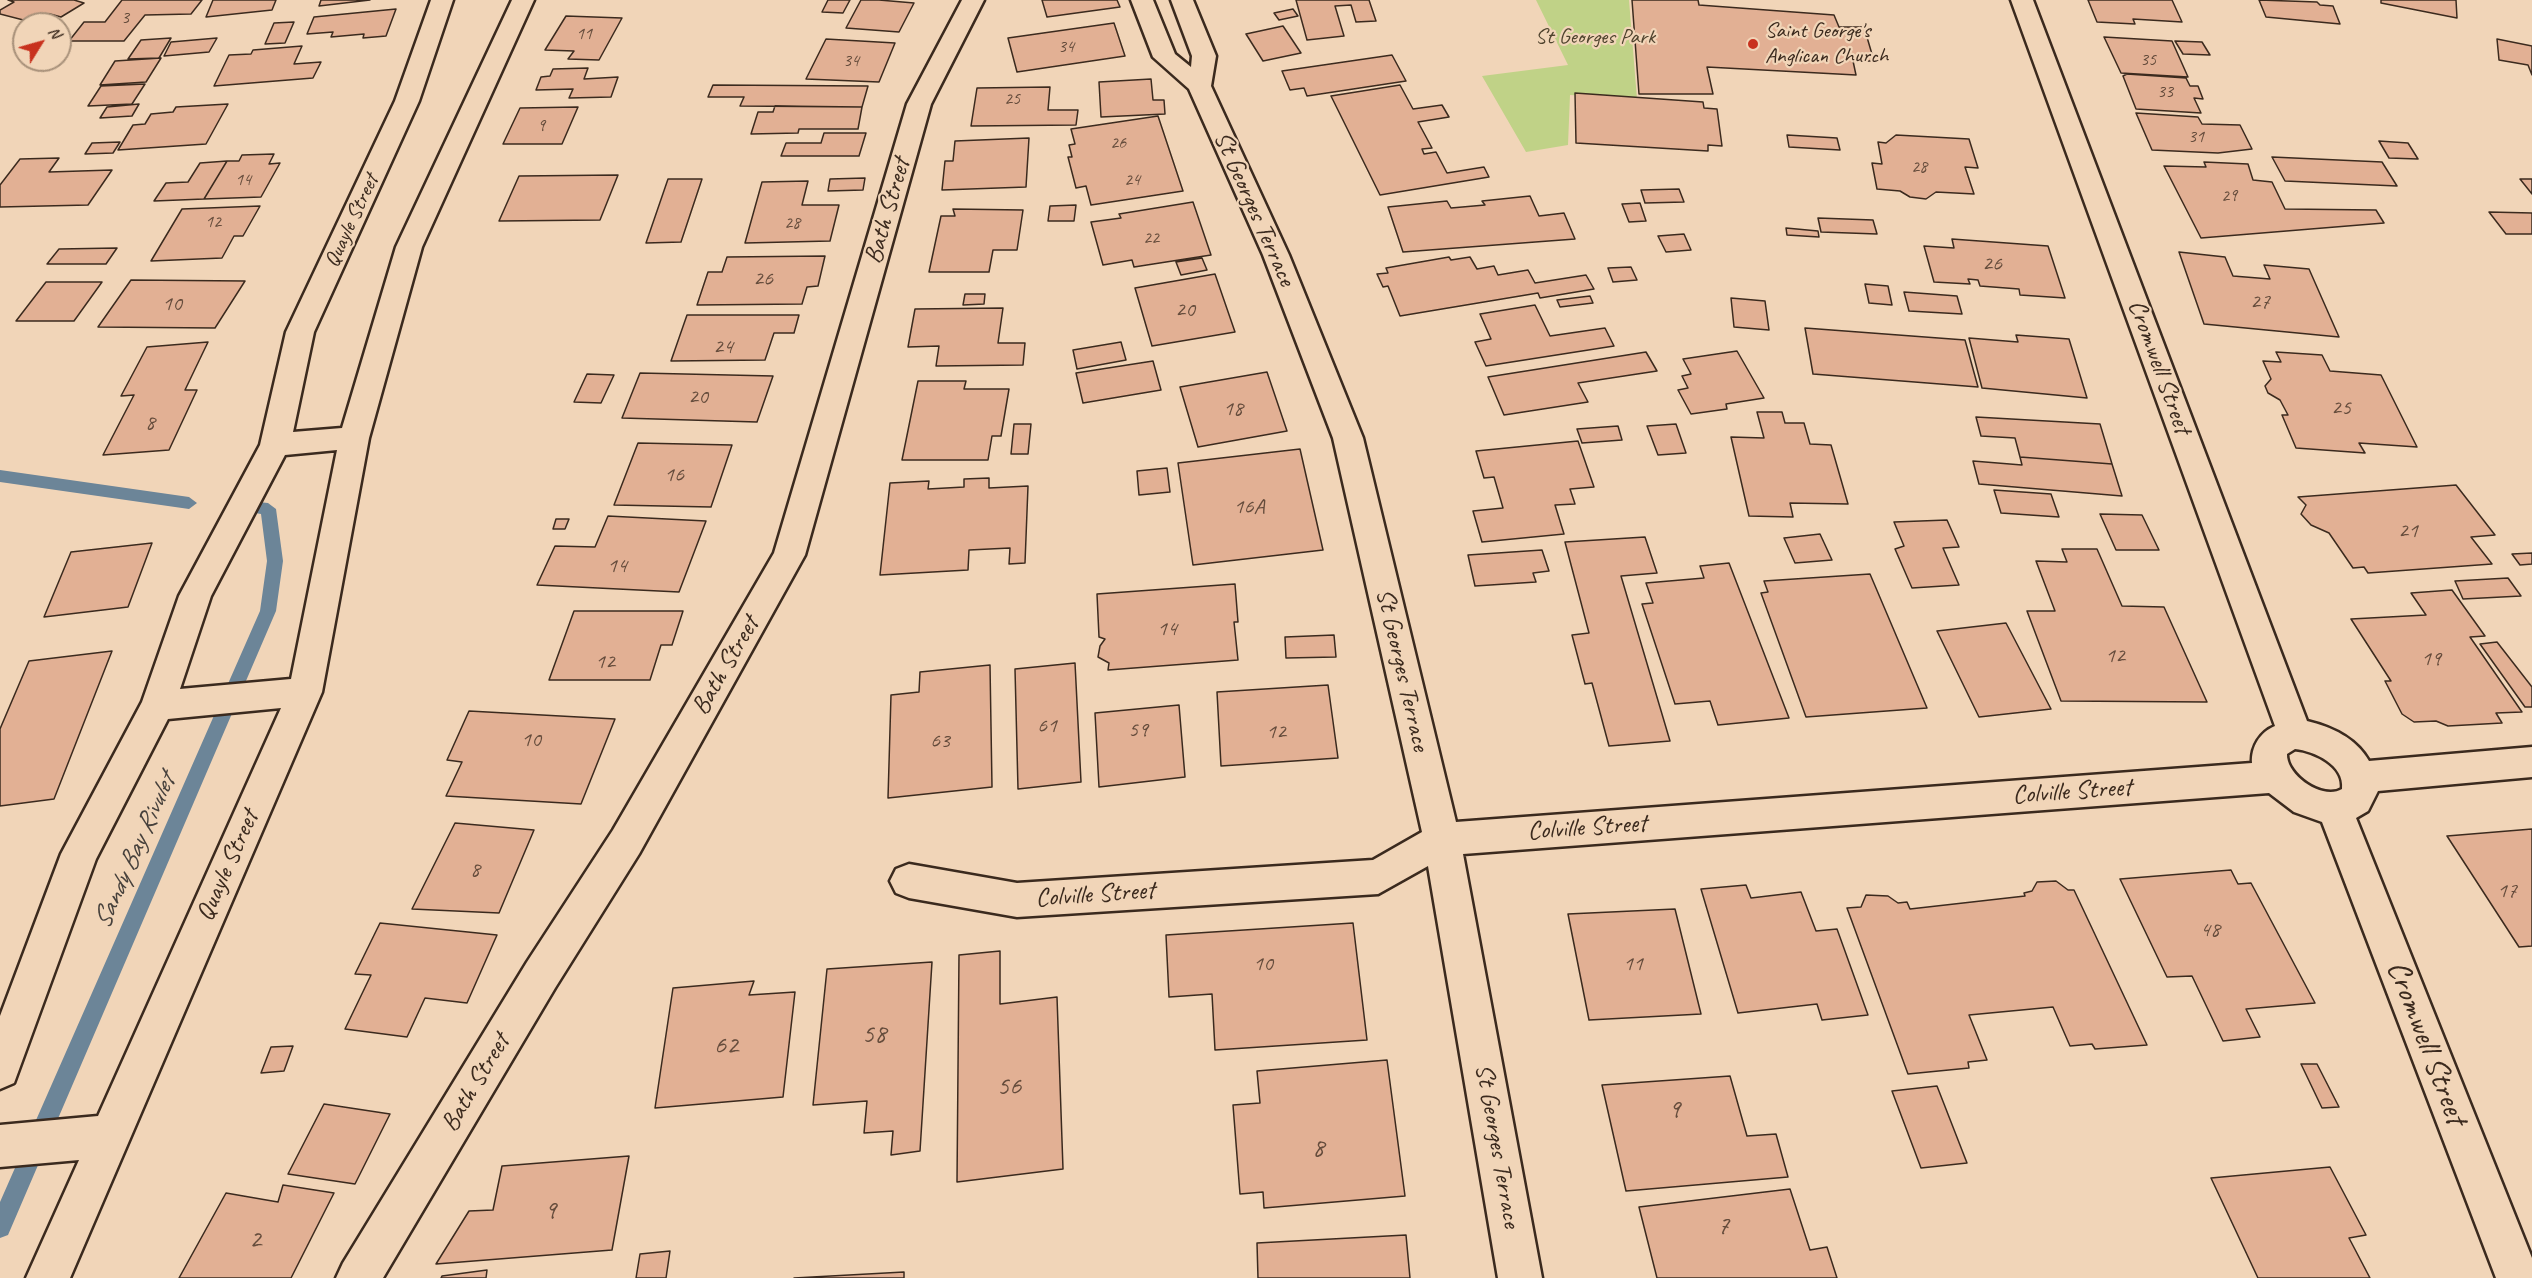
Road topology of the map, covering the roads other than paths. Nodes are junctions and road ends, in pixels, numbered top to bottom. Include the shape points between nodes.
1 (442, 0) edge
2 (523, 0) edge
3 (973, 0) edge
4 (1142, 0) edge
5 (1182, 0) edge
6 (2022, 0) edge
7 (1199, 86) junction
8 (354, 438) junction
9 (275, 445) junction
10 (305, 692) junction
11 (159, 705) junction
12 (2295, 734) junction
13 (2532, 762) edge
14 (2277, 777) junction
15 (2359, 777) junction
16 (2334, 808) junction
17 (1442, 839) junction
18 (909, 881) dead end
19 (0, 1070) edge
20 (110, 1136) junction
21 (0, 1146) edge
22 (48, 1278) edge
23 (358, 1278) edge
24 (1520, 1278) edge
25 (2518, 1278) edge

1 - 9 street, Quayle Street via 407,101 300,332
2 - 8 street, Quayle Street via 409,247
3 - 23 street, Bath Street via 919,104 789,555 626,842
4 - 7 street, St Georges Terrace via 1165,57
5 - 7 street via 1204,56
6 - 12 street, Cromwell Street
7 - 17 street, St Georges Terrace via 1276,255 1348,438
8 - 9 street
8 - 10 street, Quayle Street
9 - 11 street, Quayle Street via 195,596
10 - 11 street
10 - 20 street, Quayle Street
11 - 19 street, Quayle Street via 79,854
12 - 14 street via 2283,736 2269,752 2270,765
12 - 15 street via 2328,742 2353,764
13 - 15 street
14 - 16 street via 2302,799
14 - 17 street, Colville Street
15 - 16 street via 2357,799
16 - 25 street, Cromwell Street
17 - 18 street, Colville Street via 1378,877 1017,900
17 - 24 street, St Georges Terrace
20 - 21 street
20 - 22 street, Quayle Street

